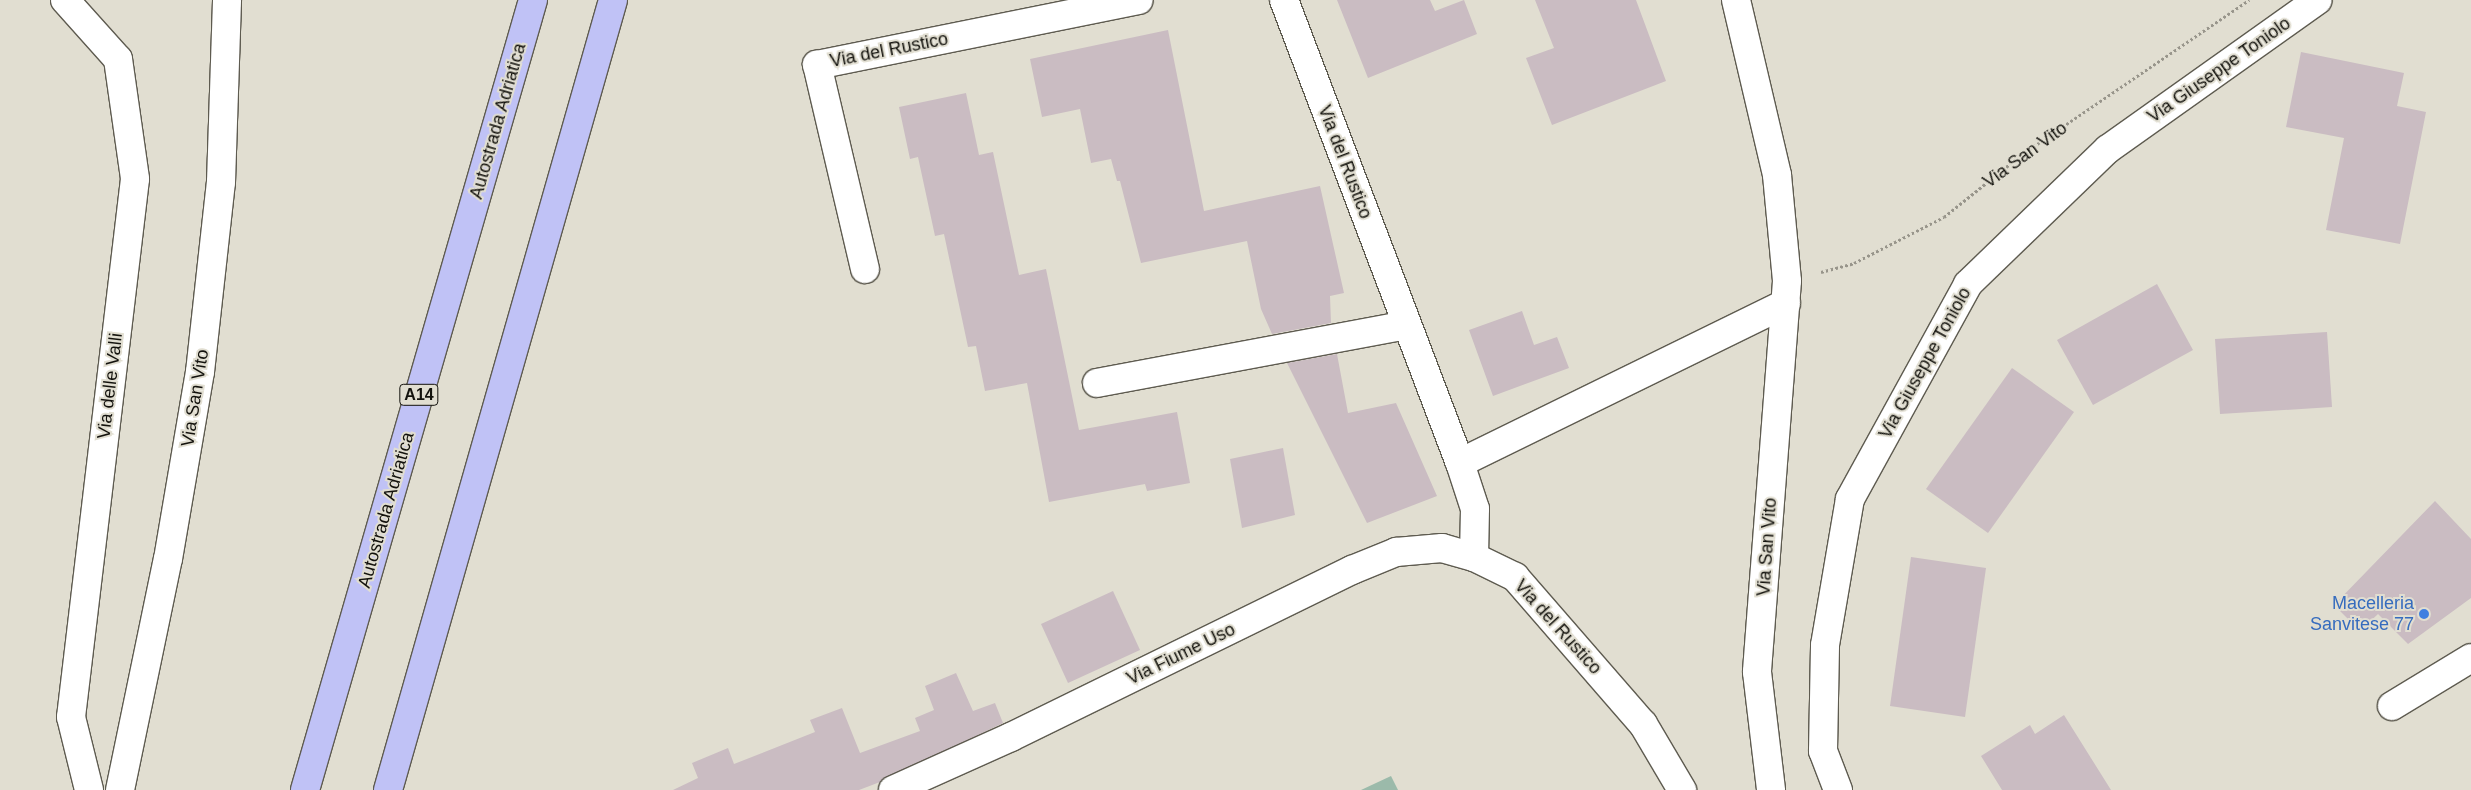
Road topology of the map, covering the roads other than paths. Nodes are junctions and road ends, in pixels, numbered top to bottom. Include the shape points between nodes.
1 (65, 0) edge
2 (227, 0) edge
3 (533, 0) edge
4 (613, 0) edge
5 (1138, 0) edge
6 (1284, 0) edge
7 (1736, 0) edge
8 (2318, 0) edge
9 (865, 269) dead end
10 (1786, 292) junction
11 (1407, 325) junction
12 (1097, 382) dead end
13 (1460, 463) junction
14 (1474, 558) junction
15 (2471, 658) edge
16 (2392, 706) dead end
17 (89, 790) edge
18 (120, 790) edge
19 (305, 790) edge
20 (388, 790) edge
21 (893, 790) edge
22 (1682, 790) edge
23 (1771, 790) edge
24 (1838, 790) edge

1 - 17 street, Via delle Valli via 118,59 134,179 72,717
2 - 18 street, Via San Vito via 221,182 200,372 168,559
3 - 19 highway, Autostrada Adriatica / A14
4 - 20 highway
5 - 9 street, Via del Rustico via 817,65
6 - 11 street, Via del Rustico
7 - 10 street, Via San Vito via 1777,176
8 - 24 street, Via Giuseppe Toniolo via 2108,149 1968,284 1850,499 1825,645 1823,751
10 - 13 street
10 - 23 street, Via San Vito via 1757,672
11 - 12 street
11 - 13 street, Via del Rustico
13 - 14 street, Via del Rustico via 1475,509
14 - 21 street, Via Fiume Uso via 1442,548 1396,552
14 - 22 street, Via del Rustico via 1515,578 1552,617 1643,724
15 - 16 street

